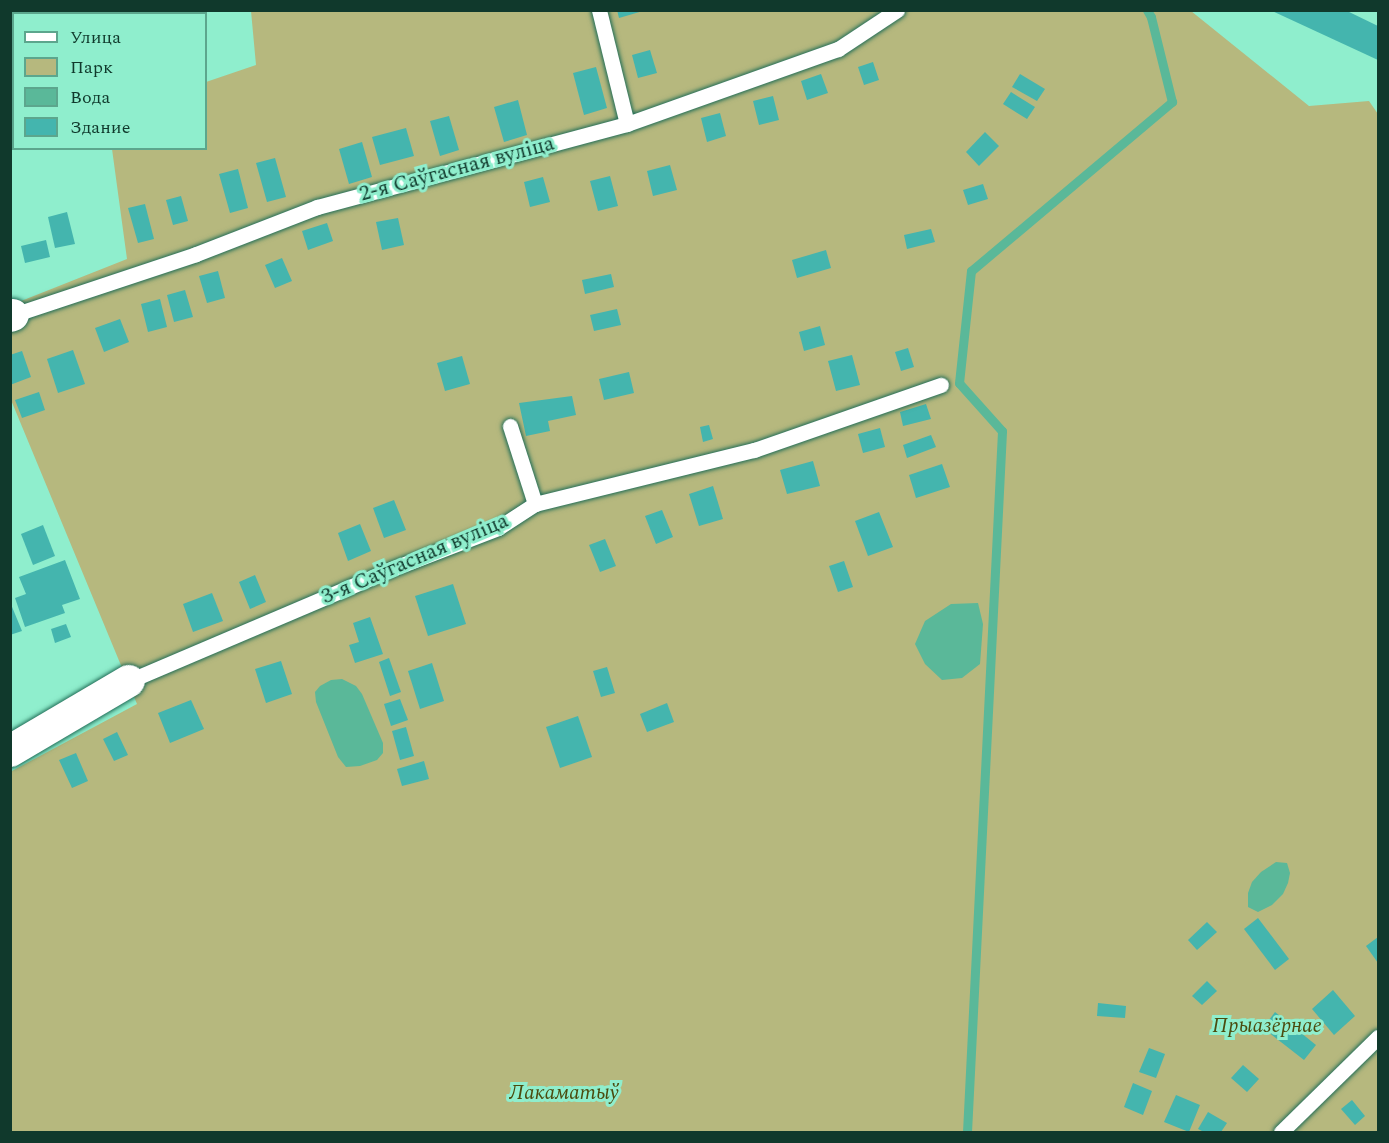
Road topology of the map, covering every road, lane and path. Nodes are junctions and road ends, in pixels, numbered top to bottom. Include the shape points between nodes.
1 (599, 10) edge
2 (897, 10) edge
3 (627, 124) junction
4 (12, 316) edge
5 (941, 385) dead end
6 (510, 426) dead end
7 (535, 504) junction
8 (129, 681) joint
9 (10, 751) edge
10 (1378, 1037) edge
11 (1281, 1132) edge

1 - 3 lane
2 - 3 lane, 2-я Саўгасная вуліца via 838,49
3 - 4 lane, 2-я Саўгасная вуліца via 317,207 196,254
5 - 7 lane, 3-я Саўгасная вуліца via 754,450
6 - 7 lane
7 - 8 lane, 3-я Саўгасная вуліца via 498,528
8 - 9 street, 3-я Саўгасная вуліца
10 - 11 lane

